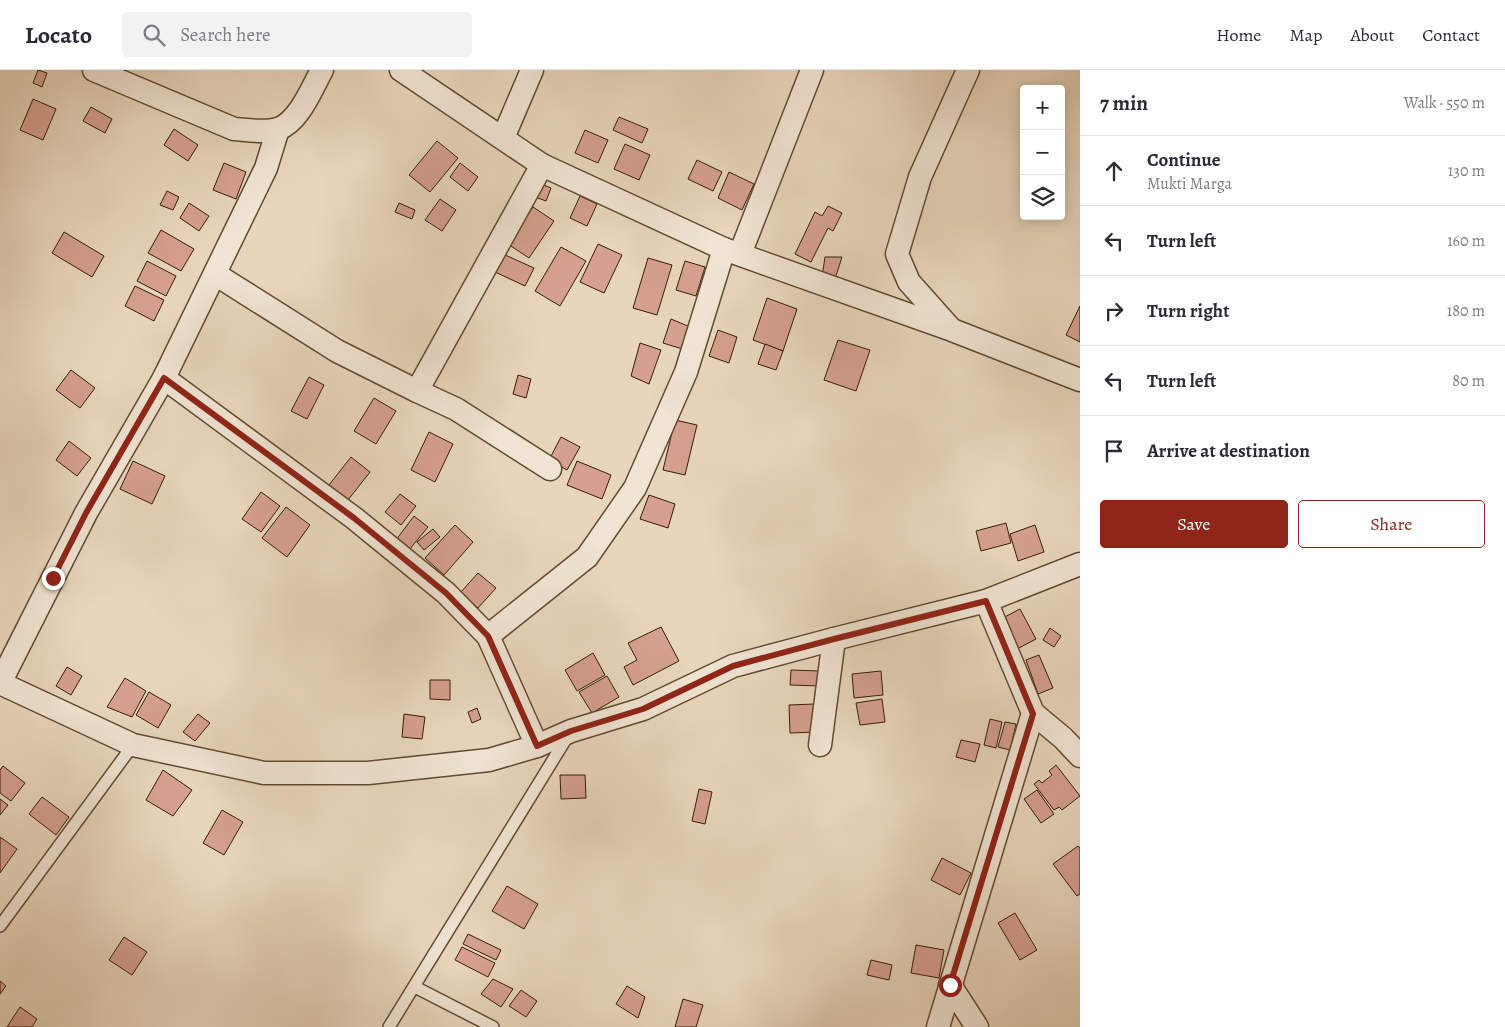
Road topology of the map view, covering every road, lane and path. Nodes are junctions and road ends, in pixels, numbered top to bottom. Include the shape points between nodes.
1 (94, 70) edge
2 (322, 70) edge
3 (401, 70) edge
4 (532, 70) edge
5 (812, 70) edge
6 (968, 70) edge
7 (278, 129) junction
8 (503, 138) junction
9 (542, 165) junction
10 (732, 252) junction
11 (215, 274) junction
12 (952, 330) junction
13 (164, 378) junction
14 (1080, 380) edge
15 (417, 392) junction
16 (550, 469) dead end
17 (1080, 564) edge
18 (986, 601) junction
19 (488, 636) junction
20 (834, 639) junction
21 (0, 683) edge
22 (1033, 714) junction
23 (571, 731) junction
24 (133, 745) junction
25 (537, 746) junction
26 (820, 746) dead end
27 (1080, 756) edge
28 (0, 926) edge
29 (950, 985) junction
30 (415, 987) junction
31 (390, 1027) edge
32 (493, 1027) edge
33 (938, 1027) edge
34 (977, 1027) edge

1 - 7 street via 234,129
2 - 7 street via 294,119
3 - 8 street
4 - 8 street
5 - 10 street
6 - 12 street via 920,177 897,254 909,282
7 - 11 street via 266,168
8 - 9 street
9 - 10 street
9 - 15 street
10 - 12 street
10 - 19 street via 686,372 635,488 587,557
11 - 13 street
11 - 15 street via 337,351
12 - 14 street
13 - 19 street via 354,518 446,593
13 - 21 street via 86,513
15 - 16 street via 456,409
17 - 18 street
18 - 20 street
18 - 22 street
19 - 25 street
20 - 23 street via 733,666 643,709
20 - 26 street
21 - 24 street
22 - 27 street
22 - 29 street
23 - 25 street
23 - 30 lane
24 - 25 street via 264,773 358,773 489,760
24 - 28 lane
29 - 33 street
29 - 34 street
30 - 31 lane
30 - 32 lane

